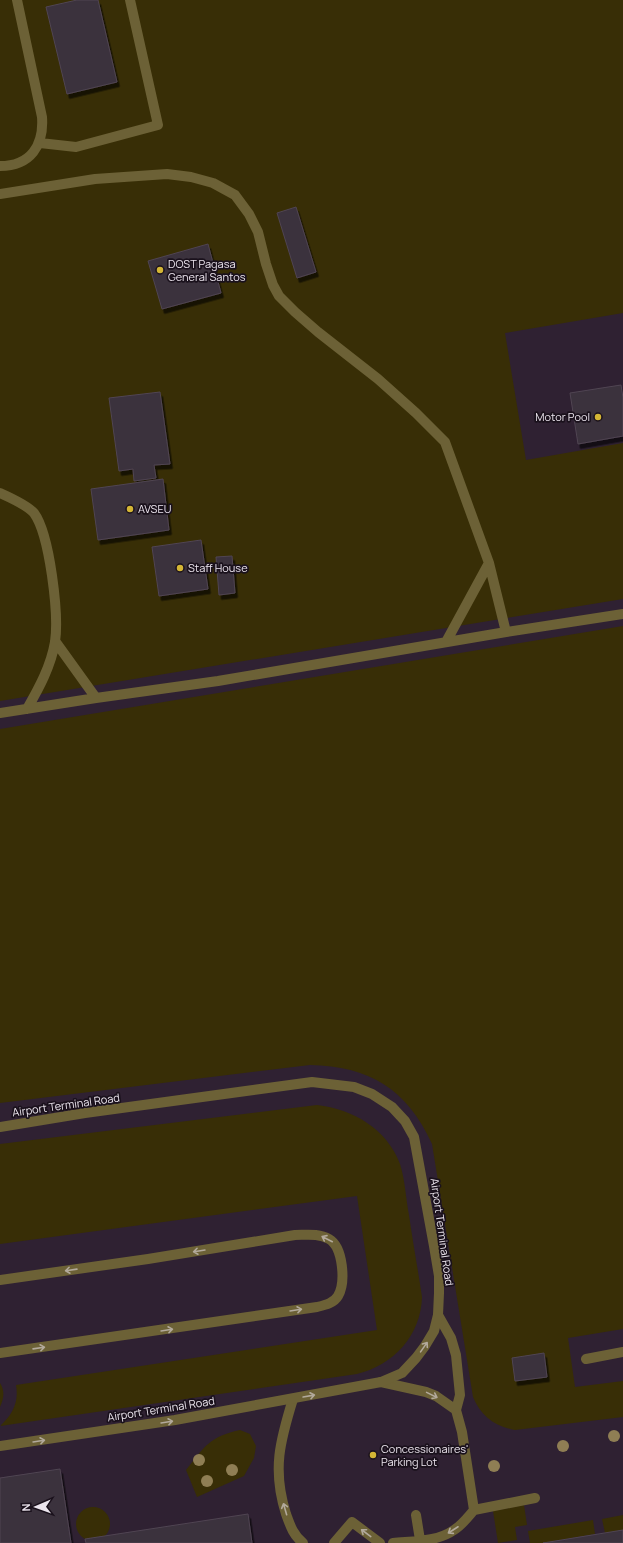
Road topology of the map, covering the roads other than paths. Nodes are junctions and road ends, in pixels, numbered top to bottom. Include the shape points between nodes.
1 (16, 0) edge
2 (130, 0) edge
3 (40, 143) junction
4 (0, 166) edge
5 (0, 194) edge
6 (0, 493) edge
7 (489, 563) junction
8 (623, 614) edge
9 (506, 632) junction
10 (55, 641) junction
11 (446, 642) junction
12 (96, 698) junction
13 (27, 709) junction
14 (0, 713) edge
15 (0, 1126) edge
16 (0, 1280) edge
17 (438, 1315) junction
18 (623, 1352) edge
19 (0, 1353) edge
20 (586, 1359) dead end
21 (381, 1382) junction
22 (292, 1399) junction
23 (456, 1410) junction
24 (0, 1446) edge
25 (535, 1498) dead end
26 (474, 1510) junction
27 (416, 1515) dead end
28 (420, 1540) junction
29 (303, 1543) edge
30 (334, 1543) edge
31 (380, 1543) edge
32 (393, 1543) edge

1 - 3 street via 42,117
2 - 3 street via 158,125 76,147
3 - 4 street via 32,154 21,162
5 - 7 street via 95,179 167,174 213,183 235,195 258,232 266,264 279,296 318,332 378,379 445,442
6 - 10 street via 33,513 41,527 53,580
7 - 9 street
7 - 11 street
8 - 9 street
9 - 11 street
10 - 12 street
10 - 13 street via 40,687
11 - 12 street via 218,681
12 - 13 street
13 - 14 street
15 - 17 street, Airport Terminal Road via 312,1082 354,1087 372,1094 392,1107 405,1121 414,1138 439,1276
19 -> 16 street via 317,1307 330,1304 338,1297 342,1281 338,1250 333,1242 322,1236 310,1234
21 -> 17 street, Airport Terminal Road via 402,1373 416,1358 434,1331
17 - 23 street via 451,1338 456,1355 460,1395
18 - 20 street
22 -> 21 street, Airport Terminal Road
21 -> 23 street via 426,1392
24 -> 22 street, Airport Terminal Road via 175,1420
29 -> 22 street via 293,1533 289,1524 278,1477 281,1436
23 - 26 street via 462,1432
25 - 26 street
26 -> 28 street via 455,1530 436,1538
27 - 28 street
28 - 32 street
31 -> 30 street via 352,1522

